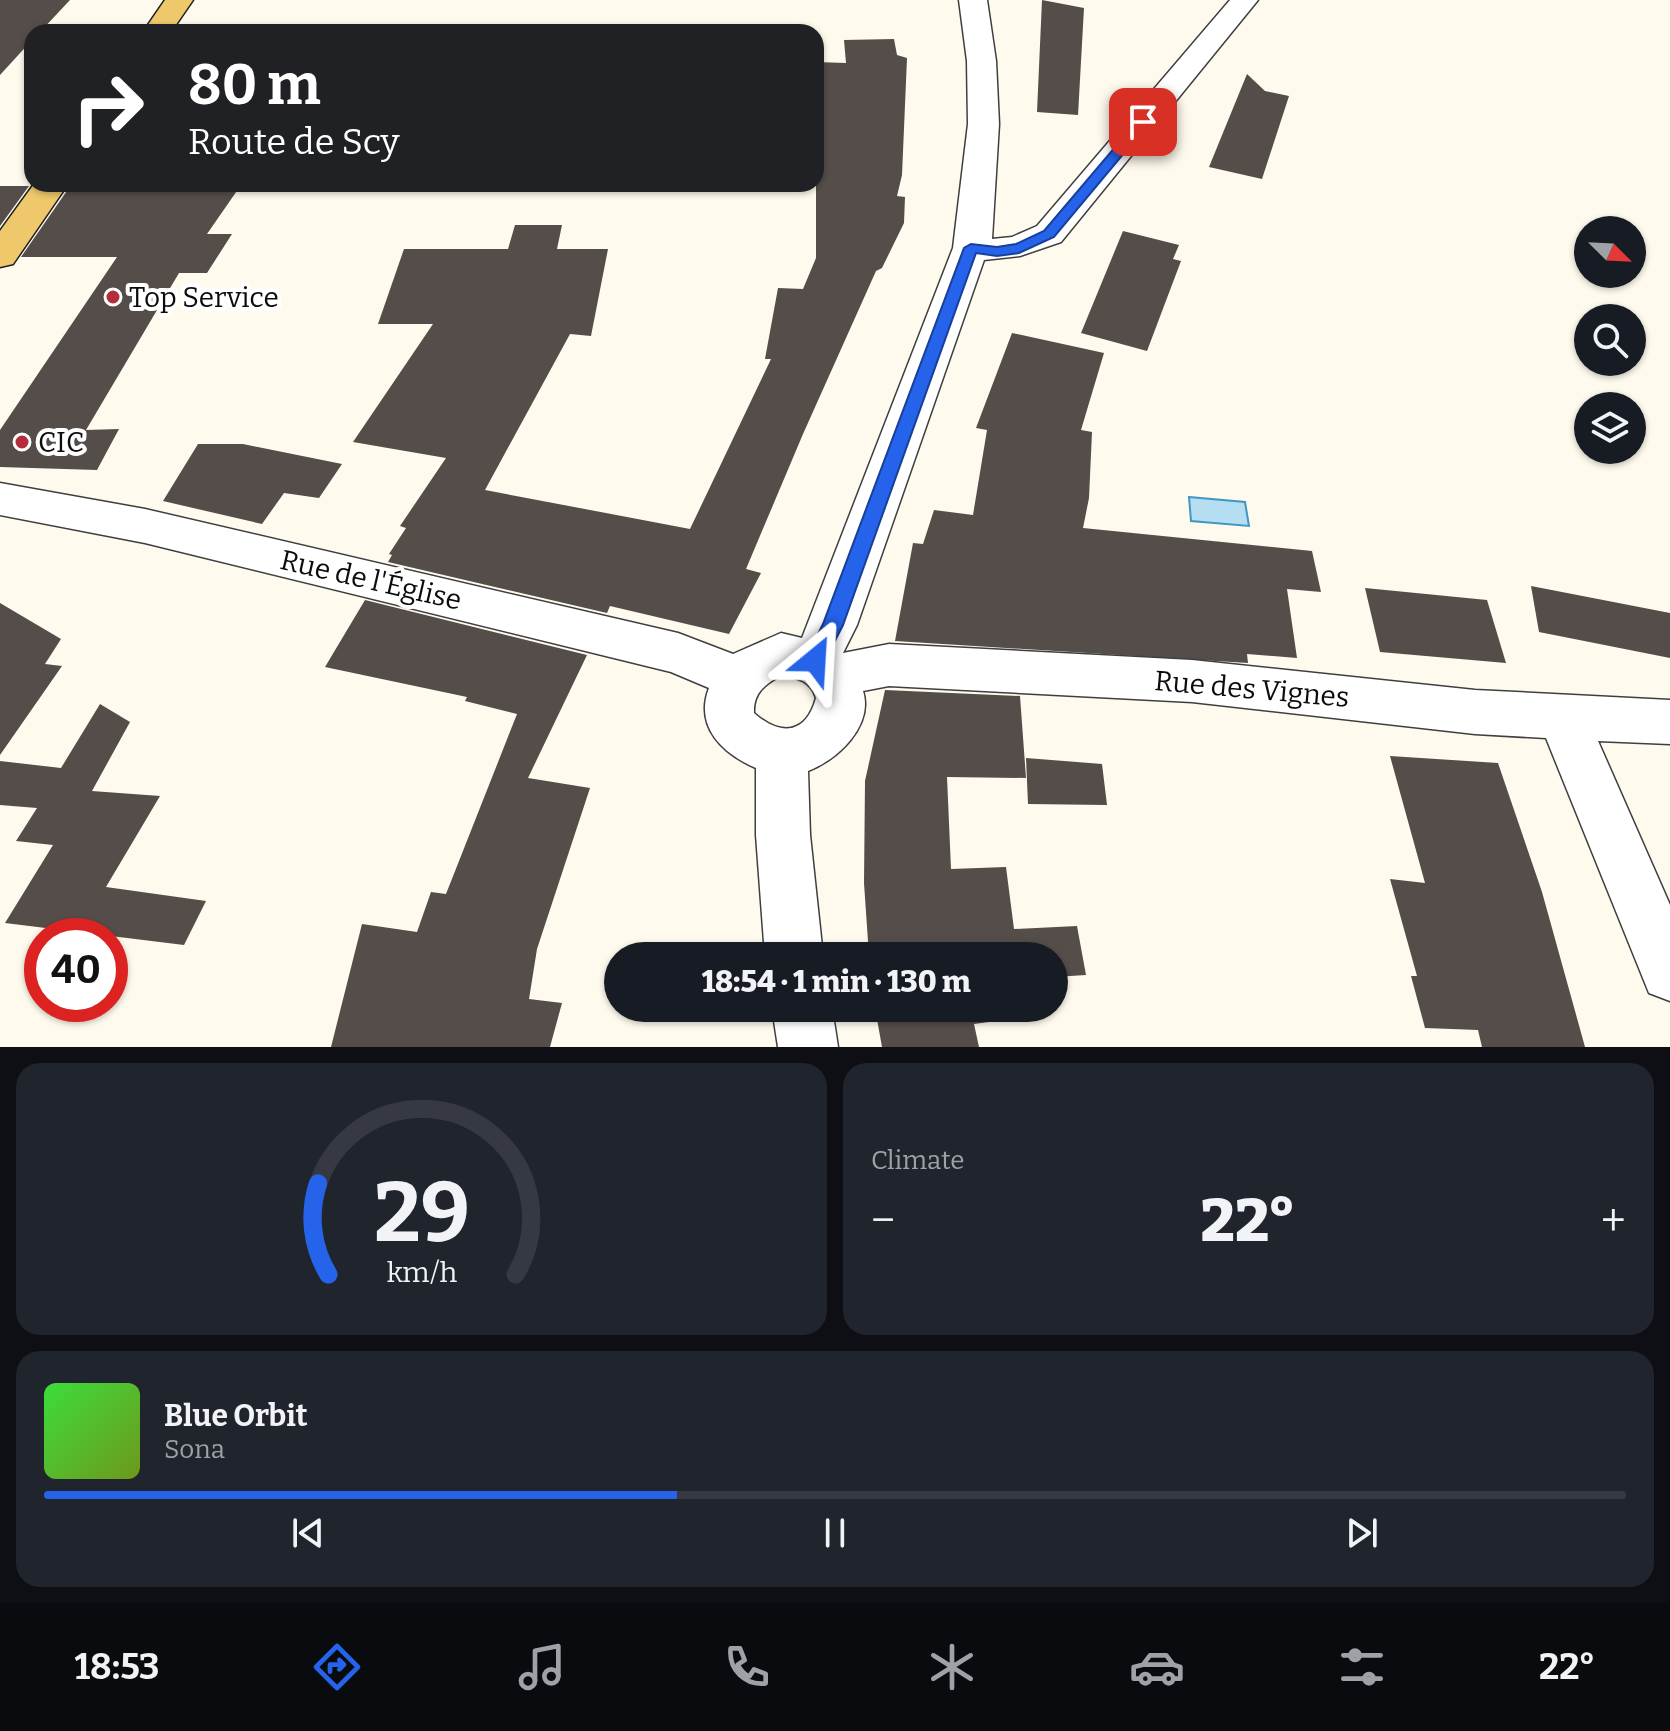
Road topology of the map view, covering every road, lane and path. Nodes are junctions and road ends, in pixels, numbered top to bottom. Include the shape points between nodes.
1 (179, 0) edge
2 (973, 0) edge
3 (1244, 0) edge
4 (162, 24) edge
5 (45, 192) edge
6 (971, 248) junction
7 (0, 256) edge
8 (0, 499) edge
9 (824, 668) junction
10 (738, 678) junction
11 (1563, 719) junction
12 (1670, 722) edge
13 (782, 752) junction
14 (793, 942) edge
15 (1670, 972) edge
16 (804, 1022) edge
17 (808, 1047) edge

1 - 4 main road
2 - 6 street via 982,94 979,205
3 - 6 street via 1049,234 997,252
5 - 7 main road
6 - 9 street via 833,625
8 - 10 street, Rue de l'Église via 145,526 678,653
9 - 10 street via 790,654 765,657
9 - 11 street, Rue des Vignes via 889,665 1192,681
9 - 13 street via 840,689 841,704 829,733 816,744
10 - 13 street via 730,693 735,726 746,740
11 - 12 street, Rue des Vignes
11 - 15 street
13 - 14 street
16 - 17 street

